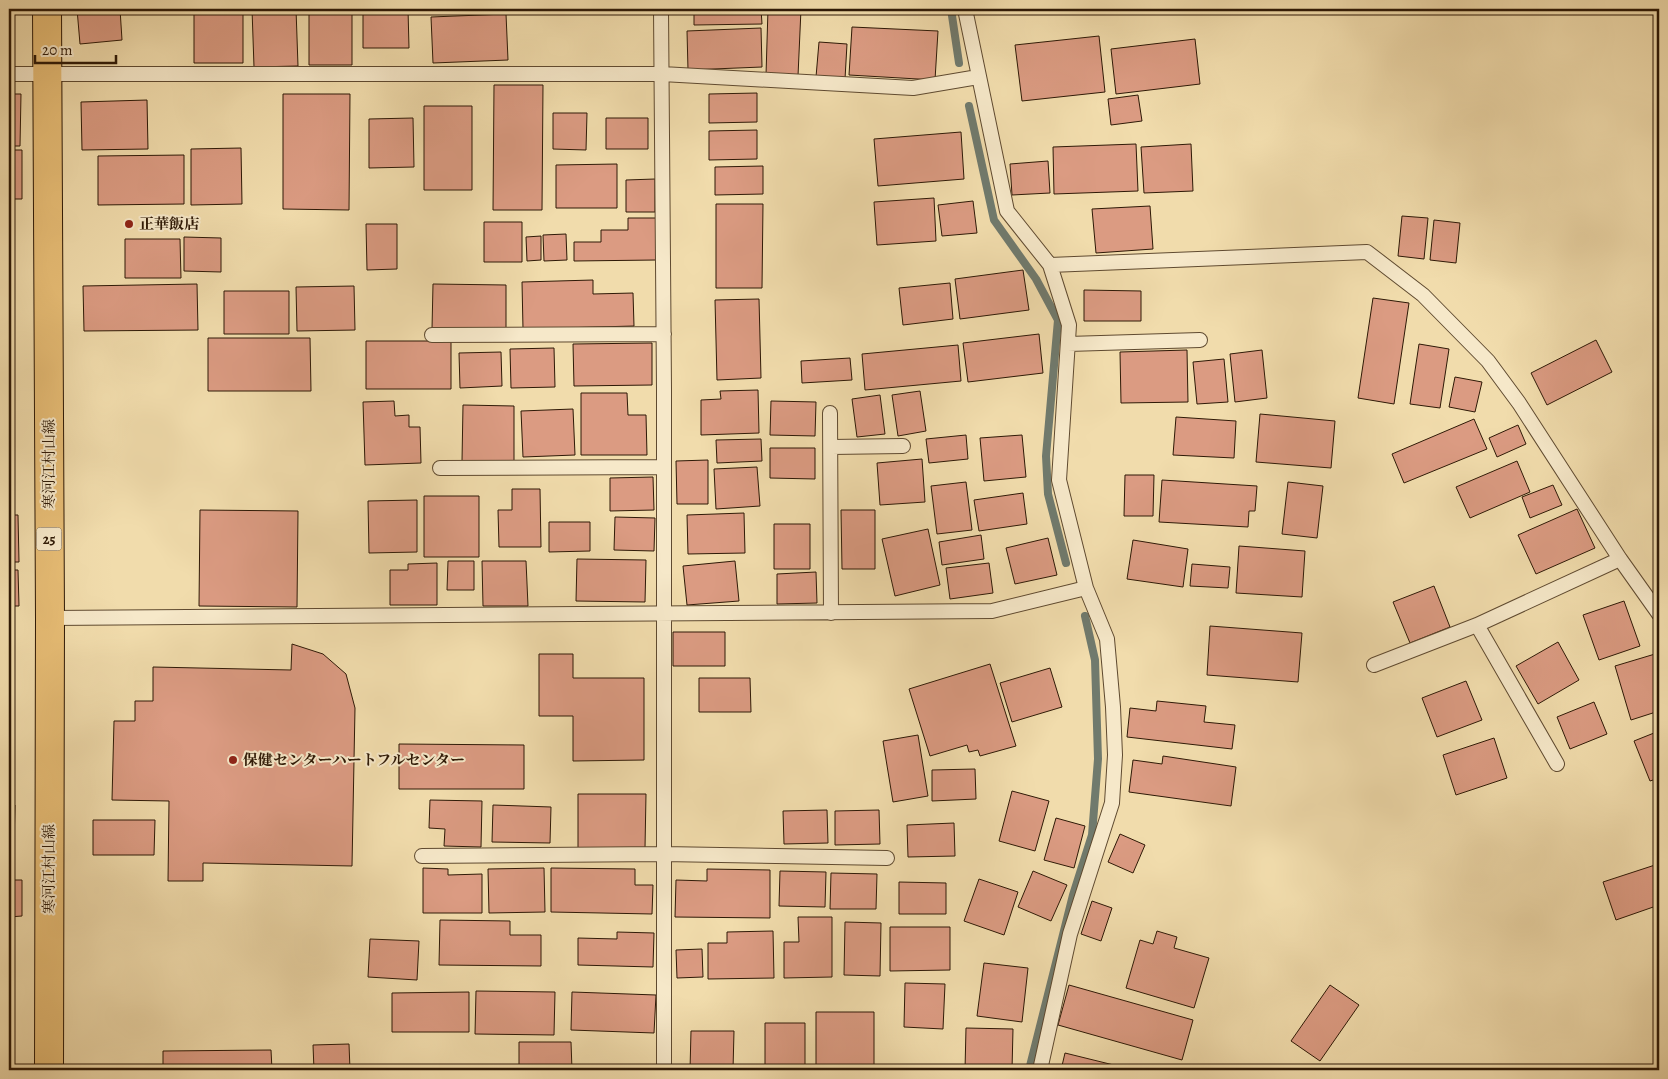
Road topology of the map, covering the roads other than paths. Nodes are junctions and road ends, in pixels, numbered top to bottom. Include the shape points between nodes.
1 (46, 9) edge
2 (661, 9) edge
3 (965, 9) edge
4 (9, 74) edge
5 (47, 74) junction
6 (662, 74) junction
7 (978, 77) junction
8 (1050, 265) junction
9 (664, 334) junction
10 (432, 335) dead end
11 (1200, 340) dead end
12 (1068, 344) junction
13 (830, 413) dead end
14 (831, 446) junction
15 (903, 446) dead end
16 (664, 467) junction
17 (440, 468) dead end
18 (1620, 559) junction
19 (1086, 588) junction
20 (831, 613) junction
21 (663, 614) junction
22 (1659, 614) edge
23 (50, 618) junction
24 (1477, 625) junction
25 (1374, 665) dead end
26 (1557, 764) dead end
27 (663, 854) junction
28 (422, 856) dead end
29 (887, 858) dead end
30 (49, 1070) edge
31 (664, 1070) edge
32 (1040, 1070) edge

1 - 5 main road, 寒河江村山線 / 25
2 - 6 lane
3 - 7 lane
4 - 5 lane
5 - 6 lane
5 - 23 main road, 寒河江村山線 / 25
6 - 7 lane via 913,88
6 - 9 lane
7 - 8 lane via 1007,211
8 - 12 lane via 1069,325
8 - 18 lane via 1367,252 1423,295 1488,361
9 - 10 lane
9 - 16 lane
11 - 12 lane
12 - 19 lane via 1059,480
13 - 14 lane
14 - 15 lane
14 - 20 lane
16 - 17 lane
16 - 21 lane
18 - 22 lane
18 - 24 lane
19 - 20 lane via 992,611
19 - 32 lane via 1107,639 1115,755 1112,803 1070,934
20 - 21 lane
21 - 23 lane
21 - 27 lane
23 - 30 main road, 寒河江村山線 / 25
24 - 25 lane
24 - 26 lane
27 - 28 lane
27 - 29 lane
27 - 31 lane

